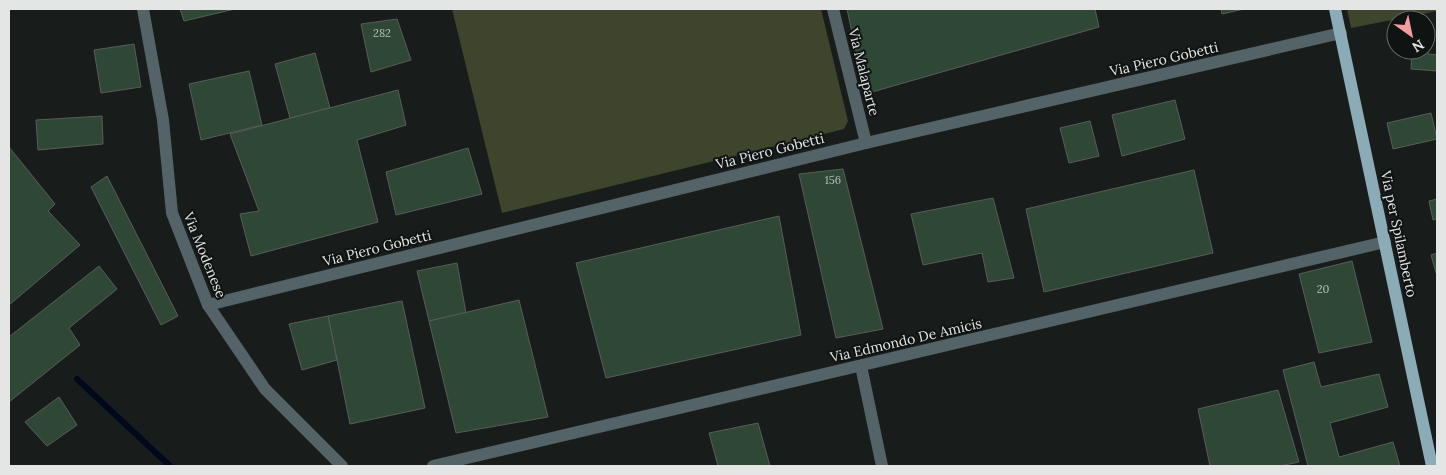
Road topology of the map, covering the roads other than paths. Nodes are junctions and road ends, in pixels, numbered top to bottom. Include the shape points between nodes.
1 (143, 9) edge
2 (834, 9) edge
3 (1335, 9) edge
4 (1341, 33) junction
5 (866, 143) junction
6 (1385, 242) junction
7 (208, 305) junction
8 (861, 366) junction
9 (1433, 463) edge
10 (342, 466) edge
11 (433, 466) edge
12 (882, 466) edge

1 - 7 street, Via Modenese via 162,120 172,213
2 - 5 street, Via Malaparte
3 - 4 main road, Via per Spilamberto
4 - 5 street, Via Piero Gobetti
4 - 6 main road, Via per Spilamberto
5 - 7 street, Via Piero Gobetti
6 - 8 street, Via Edmondo De Amicis
6 - 9 main road, Via per Spilamberto
7 - 10 street, Via Modenese via 265,389
8 - 11 street, Via Edmondo De Amicis
8 - 12 street

